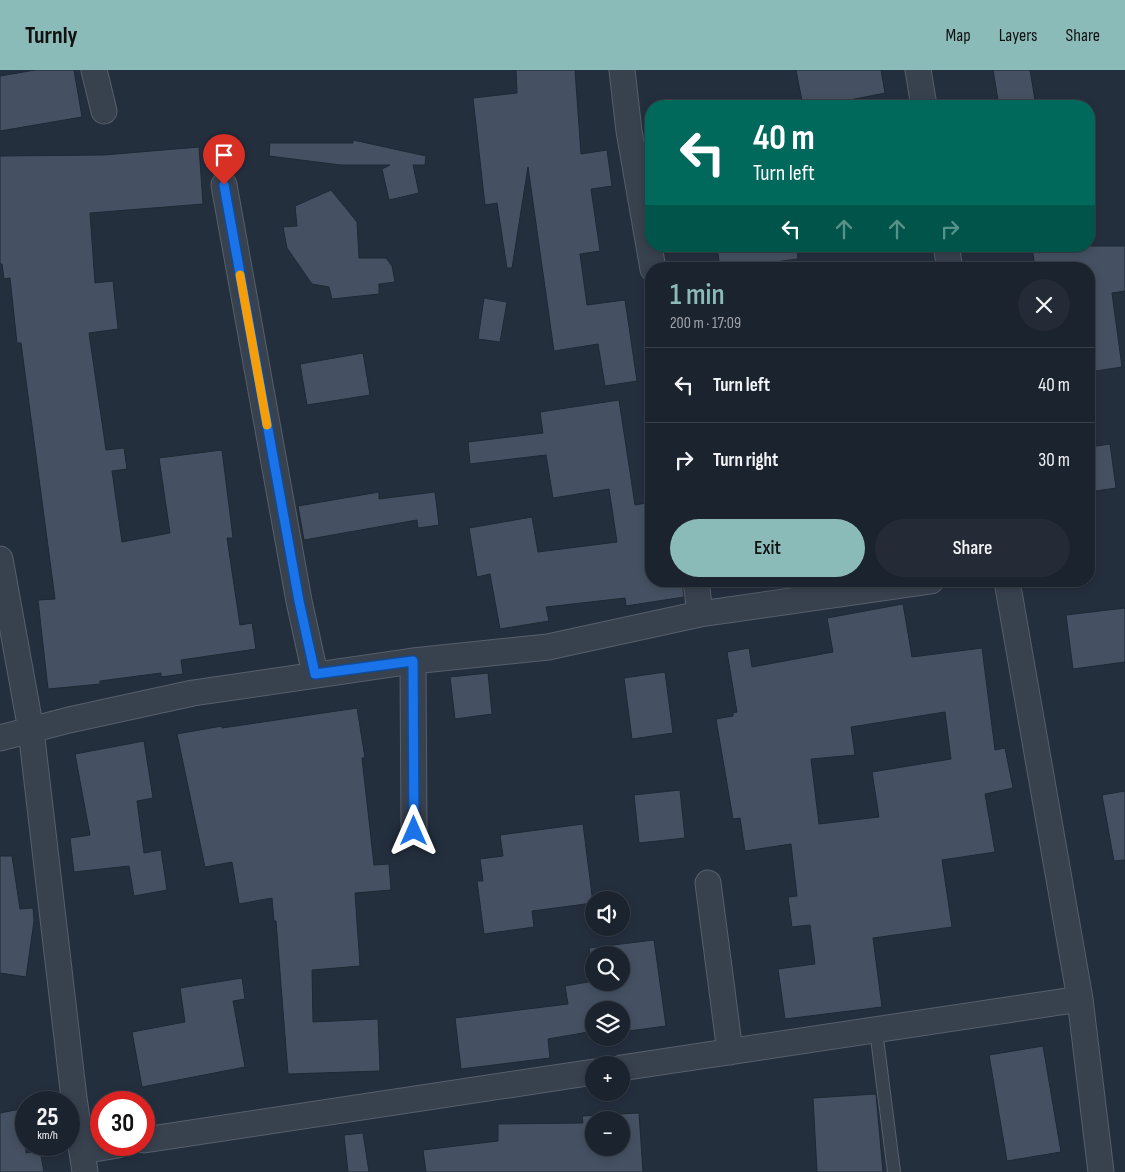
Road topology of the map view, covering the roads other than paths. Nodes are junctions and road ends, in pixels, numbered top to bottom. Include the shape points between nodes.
1 (94, 70) edge
2 (622, 70) edge
3 (918, 70) edge
4 (923, 100) edge
5 (104, 110) dead end
6 (224, 185) dead end
7 (645, 223) edge
8 (0, 559) edge
9 (697, 587) edge
10 (889, 587) edge
11 (1008, 587) edge
12 (700, 614) junction
13 (413, 661) junction
14 (315, 674) junction
15 (31, 730) junction
16 (0, 738) edge
17 (414, 831) dead end
18 (708, 883) dead end
19 (1080, 999) junction
20 (876, 1030) junction
21 (730, 1052) junction
22 (630, 1067) edge
23 (585, 1073) edge
24 (155, 1138) edge
25 (96, 1156) edge
26 (84, 1162) edge
27 (894, 1172) edge
28 (1101, 1172) edge

1 - 5 street
2 - 7 street
3 - 4 street
6 - 14 street
8 - 15 street
9 - 12 street
10 - 12 street
11 - 19 street
12 - 13 street via 548,647
13 - 14 street
13 - 17 street
14 - 15 street via 193,693
15 - 16 street
15 - 26 street
18 - 21 street
19 - 20 street
19 - 28 street
20 - 21 street
20 - 27 lane
21 - 22 street
23 - 24 street
25 - 26 street

